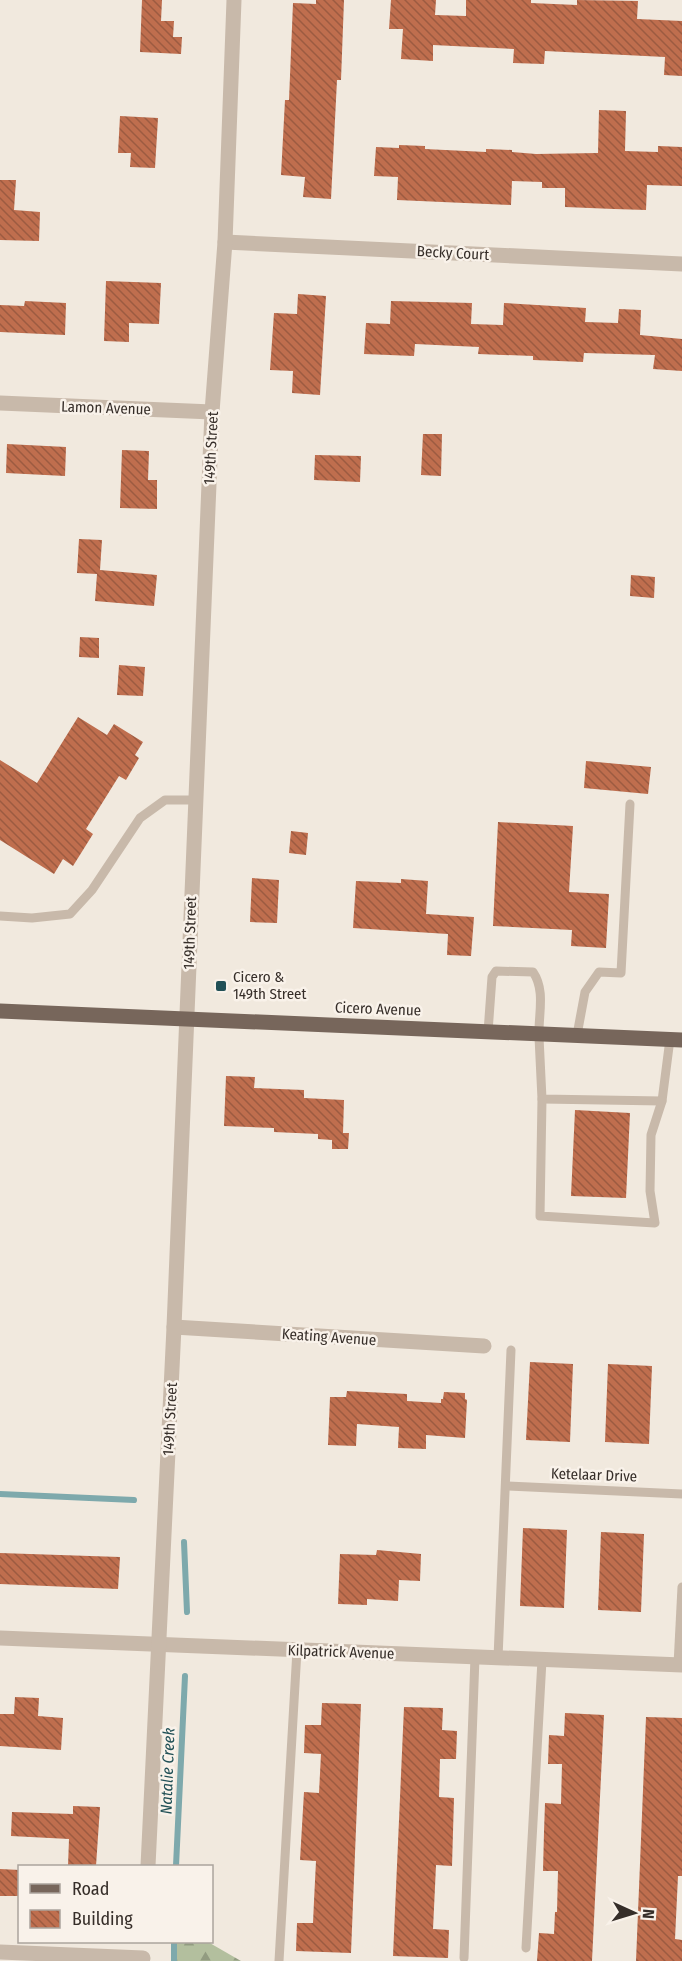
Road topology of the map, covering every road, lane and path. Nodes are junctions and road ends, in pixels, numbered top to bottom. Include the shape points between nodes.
1 (234, 0) edge
2 (225, 242) junction
3 (682, 264) edge
4 (0, 403) edge
5 (212, 412) junction
6 (196, 800) junction
7 (630, 804) dead end
8 (0, 916) edge
9 (1, 1010) edge
10 (186, 1019) junction
11 (488, 1032) junction
12 (539, 1034) junction
13 (577, 1035) junction
14 (676, 1040) edge
15 (542, 1099) junction
16 (662, 1101) junction
17 (174, 1327) junction
18 (484, 1346) dead end
19 (511, 1350) dead end
20 (506, 1486) junction
21 (682, 1494) edge
22 (682, 1587) edge
23 (0, 1638) edge
24 (159, 1645) junction
25 (297, 1650) junction
26 (475, 1657) junction
27 (498, 1658) junction
28 (542, 1660) junction
29 (680, 1665) edge
30 (148, 1865) edge
31 (144, 1943) edge
32 (526, 1948) dead end
33 (0, 1952) edge
34 (464, 1958) dead end
35 (143, 1959) edge
36 (279, 1961) edge

1 - 2 street, 149th Street
2 - 3 street, Becky Court
2 - 5 street, 149th Street
4 - 5 street, Lamon Avenue
5 - 6 street, 149th Street
6 - 8 lane via 165,800 140,818 92,890 70,914
6 - 10 street, 149th Street
7 - 13 lane via 621,973 598,972 585,992
9 - 10 main road, Cicero Avenue
10 - 11 main road, Cicero Avenue
10 - 17 street, 149th Street
11 - 12 main road, Cicero Avenue
11 - 12 lane via 492,976 501,970 533,972 540,994
12 - 13 main road, Cicero Avenue
12 - 15 lane
13 - 14 main road, Cicero Avenue
14 - 16 lane
15 - 16 lane
15 - 16 lane via 540,1216 655,1223 650,1191 651,1135
17 - 18 street, Keating Avenue
17 - 24 street, 149th Street
19 - 20 lane
20 - 21 lane, Ketelaar Drive
20 - 27 lane
22 - 29 lane
23 - 24 street, Kilpatrick Avenue
24 - 25 street, Kilpatrick Avenue
24 - 30 street, 149th Street
25 - 26 street, Kilpatrick Avenue
25 - 36 lane
26 - 27 street, Kilpatrick Avenue
26 - 34 lane
27 - 28 street, Kilpatrick Avenue
28 - 29 street, Kilpatrick Avenue
28 - 32 lane
31 - 35 street
33 - 35 street

